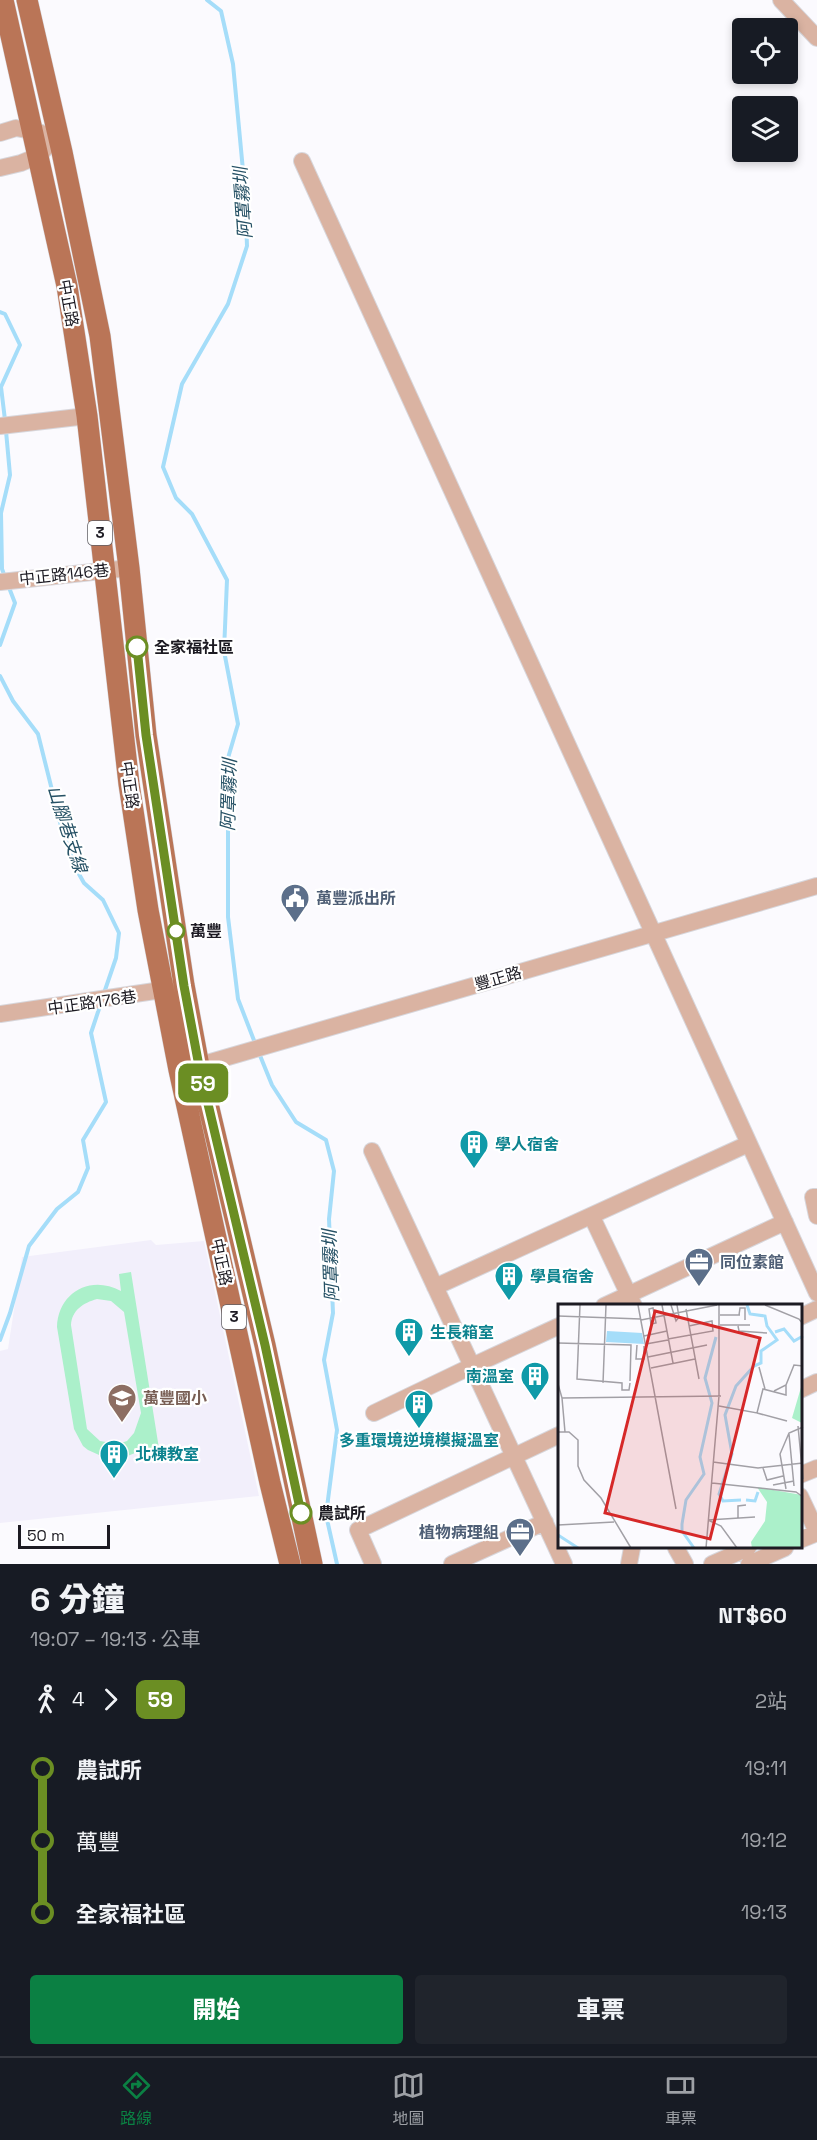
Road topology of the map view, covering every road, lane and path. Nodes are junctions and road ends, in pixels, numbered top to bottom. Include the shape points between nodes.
1 (3, 0) edge
2 (27, 0) edge
3 (782, 0) edge
4 (817, 38) edge
5 (33, 132) junction
6 (0, 133) edge
7 (58, 135) junction
8 (38, 156) junction
9 (302, 161) dead end
10 (0, 168) edge
11 (87, 416) junction
12 (0, 426) edge
13 (129, 568) junction
14 (104, 569) junction
15 (0, 582) edge
16 (817, 886) edge
17 (654, 932) junction
18 (174, 988) junction
19 (0, 1014) edge
20 (189, 1068) junction
21 (748, 1144) junction
22 (372, 1151) dead end
23 (817, 1197) edge
24 (817, 1216) edge
25 (592, 1217) junction
26 (785, 1222) junction
27 (435, 1287) junction
28 (817, 1293) edge
29 (631, 1300) edge
30 (613, 1304) edge
31 (817, 1309) edge
32 (802, 1316) edge
33 (558, 1326) edge
34 (472, 1366) junction
35 (817, 1382) edge
36 (802, 1390) edge
37 (374, 1413) dead end
38 (558, 1435) edge
39 (514, 1455) junction
40 (817, 1468) edge
41 (802, 1475) edge
42 (802, 1498) edge
43 (544, 1522) junction
44 (813, 1525) edge
45 (802, 1539) edge
46 (632, 1549) edge
47 (677, 1549) edge
48 (780, 1549) edge
49 (750, 1555) edge
50 (290, 1564) edge
51 (312, 1564) edge
52 (373, 1564) edge
53 (452, 1564) edge
54 (564, 1564) edge
55 (629, 1564) edge
56 (685, 1564) edge
57 (712, 1564) edge

1 - 5 main road, 中正路 / 3
2 - 7 main road, 中正路 / 3
3 - 4 street
5 - 6 street via 16,128
5 - 7 street
5 - 8 main road, 中正路 / 3
7 - 8 street
7 - 13 main road, 中正路 / 3 via 100,336
8 - 10 street
8 - 11 main road, 中正路 / 3 via 67,286
9 - 17 street
11 - 12 street
11 - 14 main road, 中正路 / 3
13 - 14 street, 中正路146巷
13 - 18 main road, 中正路 / 3
14 - 15 street, 中正路146巷
14 - 18 main road, 中正路 / 3 via 148,910
16 - 17 street, 豐正路
17 - 20 street, 豐正路
17 - 21 street
18 - 19 street, 中正路176巷
18 - 20 main road, 中正路 / 3
20 - 50 main road, 中正路 / 3 via 270,1483
20 - 51 main road, 中正路 / 3 via 265,1345
21 - 25 street
21 - 26 street
22 - 27 street
23 - 24 street via 813,1197
25 - 27 street
25 - 29 street
26 - 28 street
26 - 29 street
27 - 34 street
29 - 30 street
31 - 32 street
33 - 34 street
34 - 37 street
34 - 39 street
35 - 36 street
38 - 39 street
39 - 43 street
39 - 52 street via 358,1530
40 - 41 street
42 - 44 street
43 - 53 street
43 - 54 street
44 - 45 street
46 - 55 street
47 - 56 street
48 - 49 street
49 - 57 street

